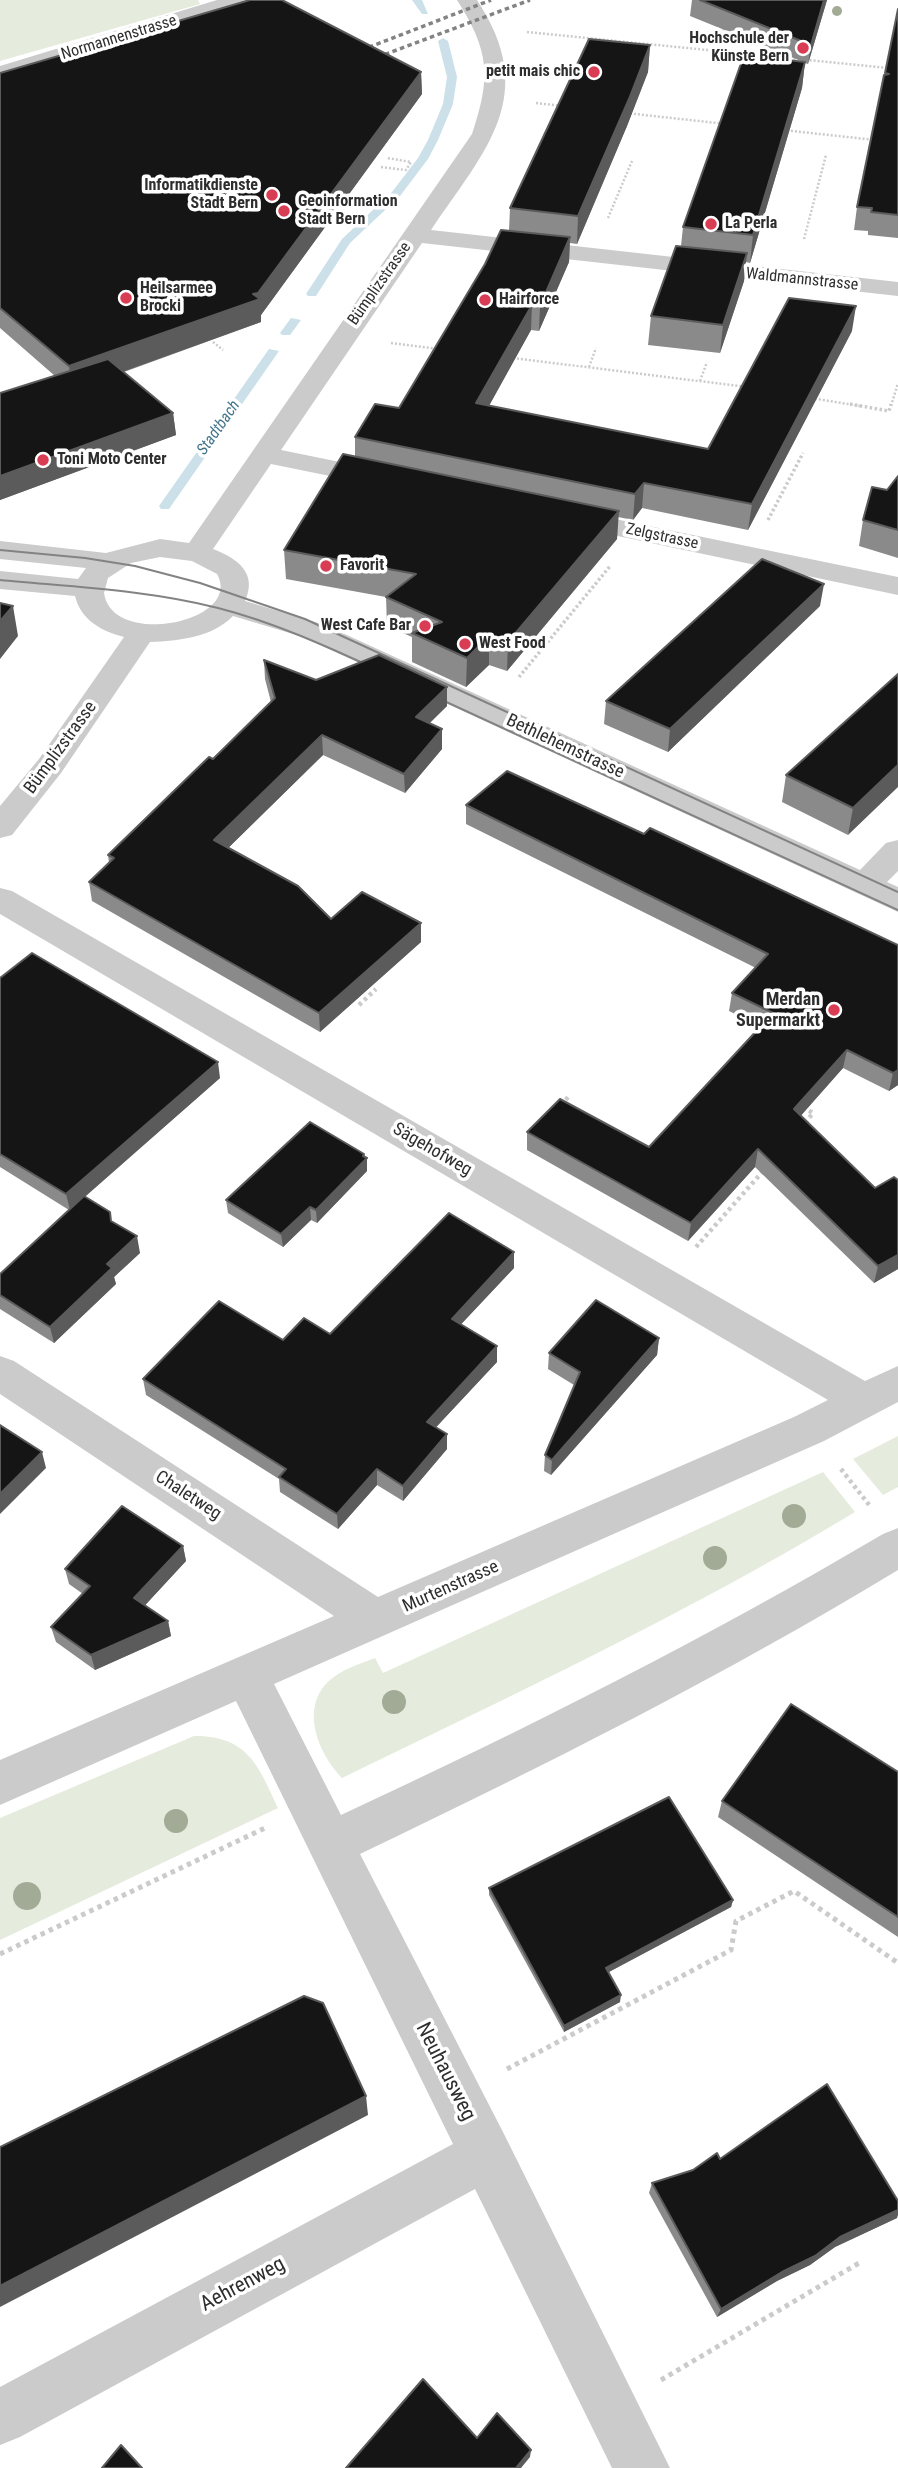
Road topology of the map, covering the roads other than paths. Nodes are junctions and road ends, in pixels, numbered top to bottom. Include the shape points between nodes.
1 (237, 0) edge
2 (467, 0) edge
3 (0, 73) edge
4 (415, 235) junction
5 (898, 289) edge
6 (262, 454) junction
7 (416, 486) edge
8 (538, 511) edge
9 (0, 550) edge
10 (197, 551) junction
11 (110, 562) junction
12 (0, 580) edge
13 (898, 586) edge
14 (90, 589) junction
15 (227, 605) junction
16 (142, 632) junction
17 (0, 827) edge
18 (898, 851) edge
19 (865, 885) junction
20 (0, 899) edge
21 (898, 901) edge
22 (0, 1373) edge
23 (881, 1392) edge
24 (898, 1547) edge
25 (377, 1620) junction
26 (247, 1676) junction
27 (0, 1783) edge
28 (331, 1844) junction
29 (486, 2154) junction
30 (0, 2417) edge
31 (642, 2468) edge

1 - 3 street, Normannenstrasse
2 - 4 street, Bümplizstrasse via 492,48 495,97 474,150
4 - 5 street, Waldmannstrasse
4 - 6 street, Bümplizstrasse
6 - 7 street
6 - 10 street, Bümplizstrasse
8 - 13 street, Zelgstrasse
9 - 11 street
10 - 11 street via 160,548
10 - 15 street via 231,573 234,593
11 - 14 street
12 - 14 street
14 - 16 street via 90,603 97,614
15 - 16 street via 192,627
15 - 19 street, Bethlehemstrasse via 314,631
16 - 17 street, Bümplizstrasse via 50,766
18 - 19 street
19 - 21 street, Bethlehemstrasse
20 - 23 street, Sägehofweg via 664,1283
22 - 25 street, Chaletweg
23 - 25 street, Murtenstrasse via 809,1429
24 - 28 street via 649,1688
25 - 26 street, Murtenstrasse
26 - 27 street, Murtenstrasse
26 - 28 street, Neuhausweg
28 - 29 street, Neuhausweg
29 - 30 street, Aehrenweg
29 - 31 street, Neuhausweg

